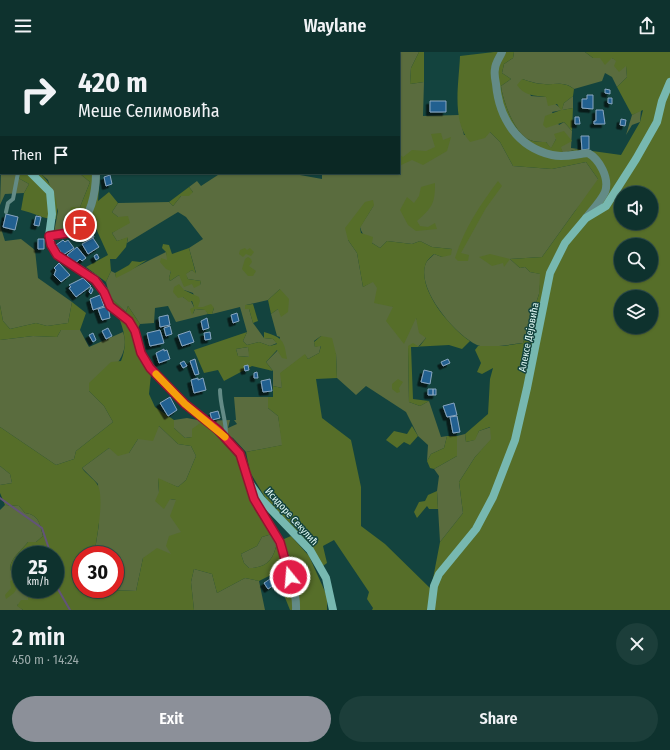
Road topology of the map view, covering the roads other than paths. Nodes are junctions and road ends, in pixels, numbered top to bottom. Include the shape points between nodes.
1 (502, 52) edge
2 (670, 82) edge
3 (18, 174) edge
4 (32, 174) edge
5 (96, 174) edge
6 (6, 212) dead end
7 (586, 218) junction
8 (49, 236) junction
9 (220, 390) dead end
10 (226, 438) junction
11 (249, 482) junction
12 (296, 610) edge
13 (333, 610) edge
14 (431, 610) edge

1 - 7 street via 494,68 497,93 503,116 514,132 534,149 553,156 567,157 588,153 595,157 601,167 605,176 605,191
2 - 7 street, Алексе Дејовића via 656,122 636,159 606,206
3 - 6 lane via 13,199 8,203
4 - 8 street via 50,192 52,214
5 - 8 street via 96,190 85,219 74,232
7 - 14 street, Алексе Дејовића via 565,243 550,273 515,440 493,497 476,529 438,574
8 - 10 street, Исидоре Секулић via 57,255 95,280 110,306 129,321 135,331 141,353 150,368 185,404
9 - 10 lane
10 - 11 street, Исидоре Секулић via 240,454
11 - 12 street, Исидоре Секулић via 254,499 280,542 294,588
11 - 13 street, Исидоре Секулић via 261,499 310,550 326,578

